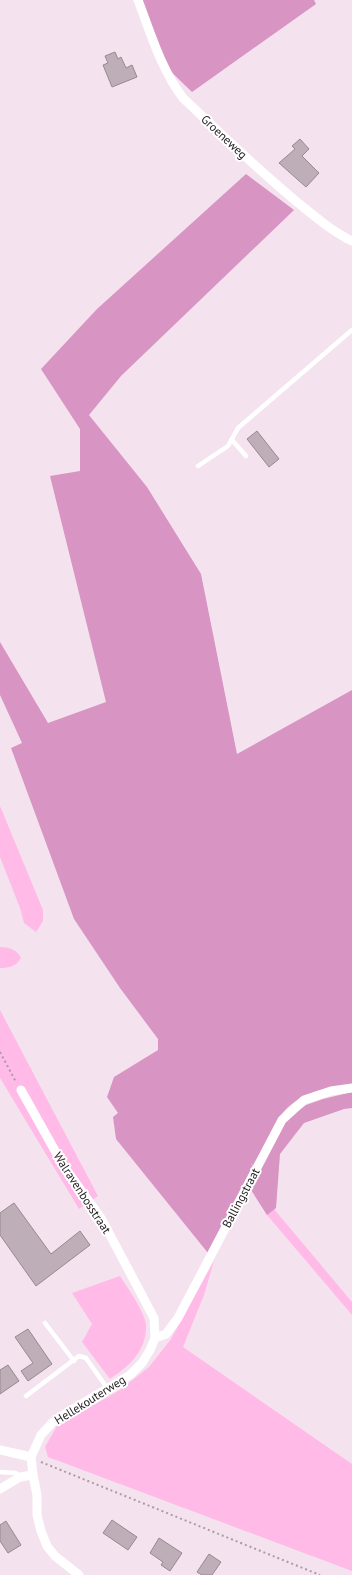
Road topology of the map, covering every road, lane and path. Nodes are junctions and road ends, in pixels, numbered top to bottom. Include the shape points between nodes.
1 (138, 0) edge
2 (352, 241) edge
3 (352, 330) edge
4 (232, 440) junction
5 (246, 456) dead end
6 (198, 466) dead end
7 (0, 1052) edge
8 (352, 1088) edge
9 (21, 1090) joint
10 (45, 1323) dead end
11 (155, 1338) junction
12 (74, 1360) junction
13 (107, 1388) junction
14 (26, 1396) dead end
15 (0, 1450) edge
16 (31, 1457) junction
17 (0, 1472) edge
18 (33, 1475) junction
19 (20, 1478) junction
20 (0, 1489) edge
21 (75, 1574) edge
22 (320, 1575) edge

1 - 2 street, Groeneweg via 165,71 183,98 268,178 315,216
3 - 4 lane via 238,428
4 - 5 lane
4 - 6 lane via 228,446
7 - 9 path
8 - 11 street, Ballingstraat via 331,1091 304,1100 282,1120 178,1318 166,1334
9 - 11 street, Walravenbosstraat via 63,1165 101,1218 154,1318
10 - 12 lane
11 - 13 street, Hellekouterweg via 142,1363 130,1375
12 - 13 lane via 79,1356 86,1358
12 - 14 lane
13 - 16 street, Hellekouterweg via 52,1423 41,1435
15 - 16 street
16 - 18 street
16 - 22 path
17 - 19 lane via 16,1473
18 - 19 street
18 - 21 street via 38,1495 37,1515 40,1531 55,1556
19 - 20 street

